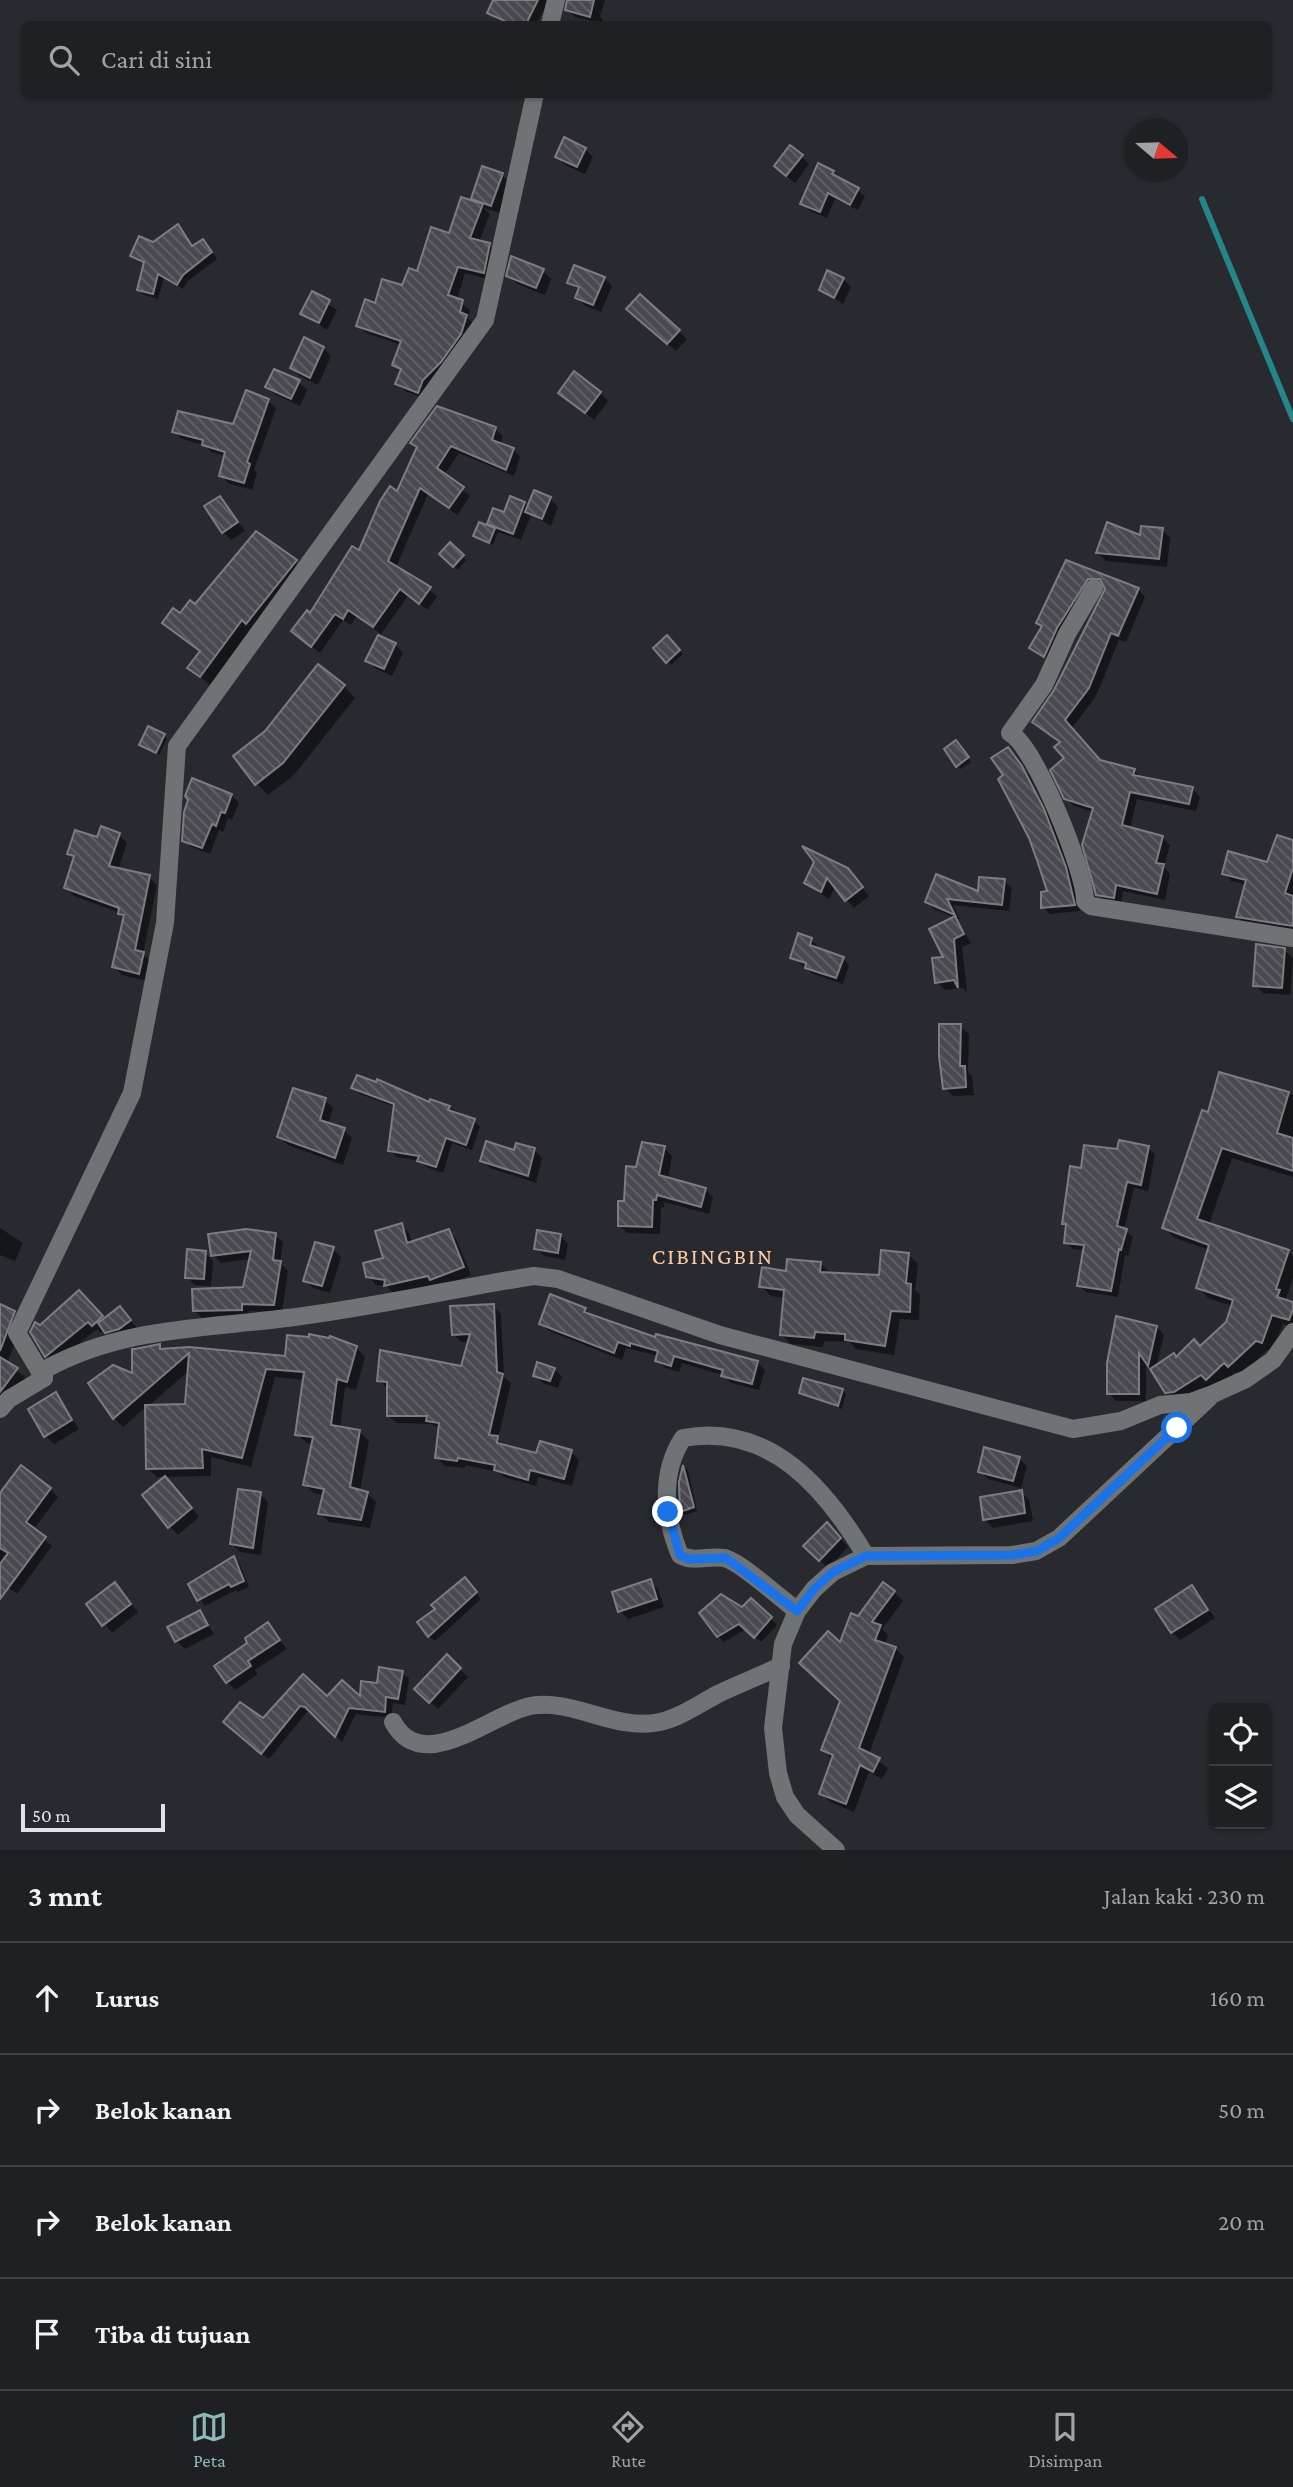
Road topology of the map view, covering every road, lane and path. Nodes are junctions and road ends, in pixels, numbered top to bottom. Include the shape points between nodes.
1 (556, 0) edge
2 (551, 21) edge
3 (534, 98) edge
4 (1094, 588) dead end
5 (1293, 938) edge
6 (1293, 1332) edge
7 (44, 1378) junction
8 (1213, 1394) junction
9 (0, 1409) edge
10 (866, 1556) junction
11 (797, 1611) junction
12 (781, 1666) junction
13 (393, 1722) dead end
14 (836, 1850) edge

1 - 2 street
3 - 7 street via 485,320 177,746 164,923 132,1093 17,1333
4 - 5 street via 1044,685 1010,733 1029,756 1059,815 1085,901 1091,906 1184,923
6 - 8 street via 1273,1360
7 - 8 street via 44,1370 77,1352 134,1337 299,1317 534,1276 558,1279 720,1335 1073,1429 1121,1422 1160,1405
7 - 9 street
8 - 10 street via 1059,1538 1037,1551
10 - 11 street via 833,1572
10 - 11 street via 825,1497 780,1458 755,1442 728,1436 683,1438 670,1464 666,1498 680,1555 726,1558
11 - 12 street via 788,1628
12 - 13 street via 658,1723 633,1724 547,1705 528,1707 477,1732 429,1744 401,1737
12 - 14 street via 773,1728 785,1797 797,1815

